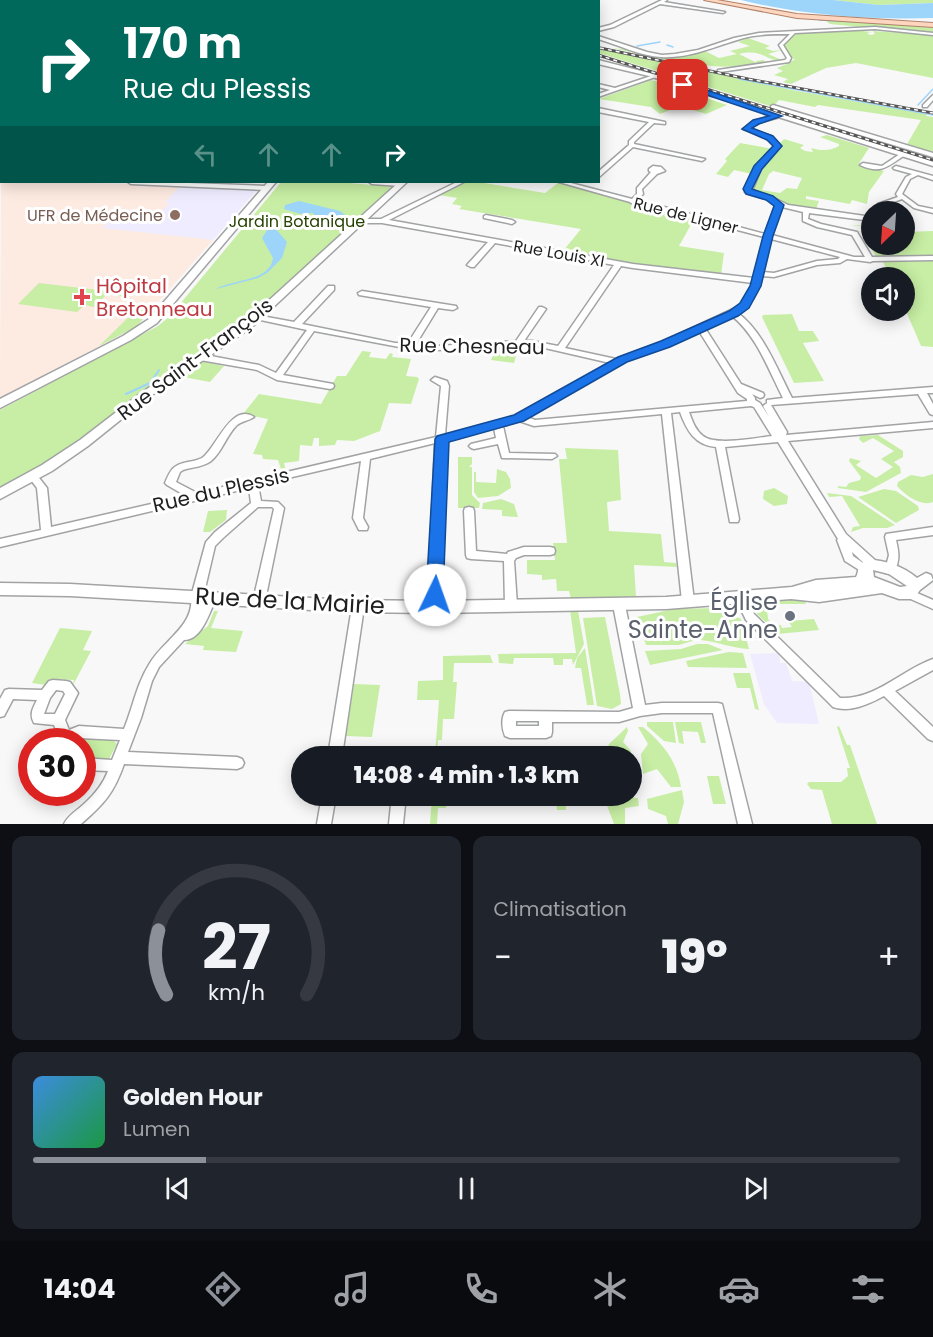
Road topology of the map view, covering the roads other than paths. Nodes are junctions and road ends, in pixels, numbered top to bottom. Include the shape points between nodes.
1 (665, 0) edge
2 (707, 0) edge
3 (715, 0) edge
4 (659, 3) junction
5 (723, 12) dead end
6 (933, 24) edge
7 (600, 29) edge
8 (793, 33) junction
9 (933, 34) edge
10 (600, 38) edge
11 (600, 62) edge
12 (720, 71) dead end
13 (656, 76) junction
14 (600, 85) edge
15 (616, 90) junction
16 (600, 95) edge
17 (933, 97) edge
18 (773, 106) dead end
19 (925, 106) dead end
20 (600, 110) edge
21 (777, 116) junction
22 (653, 121) junction
23 (663, 123) dead end
24 (632, 145) junction
25 (903, 154) junction
26 (933, 155) edge
27 (702, 159) dead end
28 (933, 164) edge
29 (863, 165) dead end
30 (896, 168) dead end
31 (655, 172) dead end
32 (917, 173) junction
33 (600, 174) edge
34 (933, 178) edge
35 (177, 183) edge
36 (401, 183) edge
37 (459, 183) edge
38 (566, 183) edge
39 (592, 183) edge
40 (269, 185) edge
41 (586, 188) junction
42 (903, 197) junction
43 (892, 201) edge
44 (633, 202) junction
45 (779, 205) junction
46 (806, 211) junction
47 (933, 211) edge
48 (486, 217) dead end
49 (861, 218) edge
50 (361, 221) junction
51 (382, 221) junction
52 (512, 222) dead end
53 (768, 236) junction
54 (493, 241) junction
55 (844, 257) junction
56 (933, 258) edge
57 (870, 260) junction
58 (619, 263) junction
59 (471, 265) dead end
60 (758, 278) junction
61 (331, 288) dead end
62 (362, 293) dead end
63 (436, 305) junction
64 (453, 308) dead end
65 (542, 309) dead end
66 (734, 313) junction
67 (256, 317) junction
68 (296, 325) junction
69 (701, 328) junction
70 (312, 329) junction
71 (519, 343) junction
72 (410, 347) junction
73 (561, 348) junction
74 (200, 357) junction
75 (618, 362) junction
76 (277, 377) junction
77 (435, 380) dead end
78 (330, 386) dead end
79 (933, 390) edge
80 (921, 391) junction
81 (789, 400) junction
82 (759, 401) junction
83 (0, 404) edge
84 (684, 410) junction
85 (666, 411) junction
86 (933, 412) edge
87 (249, 417) dead end
88 (519, 418) junction
89 (498, 425) junction
90 (933, 425) edge
91 (781, 437) junction
92 (442, 439) junction
93 (502, 440) junction
94 (720, 444) junction
95 (474, 446) dead end
96 (366, 456) junction
97 (552, 456) dead end
98 (33, 476) junction
99 (253, 483) junction
100 (0, 494) edge
101 (194, 496) junction
102 (256, 504) junction
103 (469, 511) dead end
104 (734, 519) dead end
105 (363, 527) dead end
106 (933, 531) edge
107 (46, 532) junction
108 (0, 543) edge
109 (550, 551) dead end
110 (510, 558) junction
111 (867, 570) junction
112 (890, 570) junction
113 (917, 584) edge
114 (882, 587) junction
115 (0, 589) edge
116 (795, 592) junction
117 (741, 597) junction
118 (204, 598) junction
119 (688, 601) junction
120 (259, 602) junction
121 (511, 605) junction
122 (619, 605) junction
123 (933, 605) edge
124 (358, 607) junction
125 (434, 607) junction
126 (933, 664) edge
127 (887, 691) junction
128 (45, 695) junction
129 (640, 711) junction
130 (0, 712) edge
131 (545, 716) dead end
132 (59, 720) junction
133 (61, 728) edge
134 (96, 733) edge
135 (129, 735) junction
136 (933, 735) edge
137 (337, 746) edge
138 (118, 762) junction
139 (96, 763) edge
140 (237, 763) dead end
141 (326, 806) edge
142 (398, 806) edge
143 (71, 824) edge
144 (324, 824) edge
145 (396, 824) edge
146 (745, 824) edge

1 - 4 street
2 - 6 main road via 797,16
3 - 6 main road via 811,16
4 - 5 street
4 - 7 street
8 - 9 street via 879,28
8 - 10 street via 746,36 666,56
8 - 12 street via 781,45 787,61
11 - 13 street
13 - 15 street
13 - 21 street
14 - 15 street
15 - 16 street
17 - 19 street
18 - 26 street
20 - 22 street
21 - 25 street
21 - 45 street via 747,128 778,146 758,168 747,190
22 - 23 street
22 - 24 street
24 - 27 street
24 - 33 street
25 - 28 street
25 - 29 street via 889,167
30 - 32 street
31 - 44 street
32 - 34 street
32 - 42 street via 908,178 899,194
35 - 40 street
36 - 50 street, Rue Saint-François
37 - 51 street
38 - 41 street, Rue de Ligner
39 - 41 street
40 - 83 street via 153,321
41 - 44 street, Rue de Ligner
42 - 43 street
42 - 47 street via 918,208
44 - 53 street, Rue de Ligner
45 - 46 street
45 - 53 street, Rue du Plessis
46 - 49 street
46 - 57 street via 804,219 812,223 855,233
48 - 52 street
50 - 51 street, Rue Louis XI
50 - 67 street, Rue Saint-François
51 - 54 street, Rue Louis XI
53 - 55 street, Rue de Ligner
53 - 60 street, Rue du Plessis
54 - 58 street, Rue Louis XI
54 - 59 street
55 - 57 street
55 - 60 street, Rue Louis XI
56 - 57 street
58 - 60 street, Rue Louis XI
58 - 73 street
60 - 66 street, Rue du Plessis via 745,305
61 - 68 street
62 - 63 street
63 - 64 street
63 - 72 street
65 - 71 street
66 - 69 street, Rue du Plessis
66 - 81 street via 759,345
67 - 68 street, Rue Chesneau
67 - 74 street, Rue Saint-François
68 - 70 street, Rue Chesneau
69 - 75 street, Rue du Plessis
69 - 82 street via 741,390
70 - 72 street, Rue Chesneau
70 - 76 street
71 - 72 street, Rue Chesneau
71 - 73 street, Rue Chesneau
73 - 75 street, Rue Chesneau
74 - 76 street via 259,368
74 - 98 street, Rue Saint-François
75 - 88 street, Rue du Plessis
76 - 78 street
77 - 92 street via 445,386
79 - 80 street
80 - 81 street
80 - 86 street
81 - 82 street
82 - 84 street
82 - 91 street via 774,433
84 - 85 street
84 - 94 street via 695,436 709,444
85 - 88 street via 534,423
85 - 119 street
87 - 101 street via 235,421 206,459 176,470 170,483
88 - 89 street, Rue du Plessis
89 - 92 street, Rue du Plessis
89 - 93 street
90 - 91 street
91 - 94 street
91 - 111 street via 842,537 849,558
92 - 96 street, Rue du Plessis
92 - 125 street
93 - 95 street
93 - 97 street via 504,456
94 - 104 street
96 - 99 street, Rue du Plessis
96 - 105 street via 358,518
98 - 100 street, Rue Saint-François
98 - 107 street via 42,488
99 - 101 street, Rue du Plessis
99 - 102 street
101 - 107 street, Rue du Plessis
102 - 118 street via 210,545
102 - 120 street via 274,504 279,508
103 - 110 street via 471,555
106 - 112 street via 890,537 894,555
107 - 108 street, Rue du Plessis
109 - 110 street via 521,552
110 - 121 street
111 - 112 street
111 - 114 street
111 - 116 street, Rue de la Mairie via 860,582
112 - 113 street
113 - 114 street via 899,593
113 - 123 street
114 - 116 street, Rue de la Mairie via 819,596
115 - 118 street, Rue de la Mairie
116 - 117 street, Rue de la Mairie
117 - 119 street, Rue de la Mairie
117 - 127 street via 750,616 837,703 853,705
118 - 120 street, Rue de la Mairie
118 - 135 street via 198,626 155,664
119 - 122 street, Rue de la Mairie
120 - 124 street, Rue de la Mairie
121 - 122 street, Rue de la Mairie
121 - 125 street, Rue de la Mairie
122 - 129 street
124 - 125 street, Rue de la Mairie
124 - 137 street
126 - 127 street
127 - 136 street
128 - 130 street via 9,694
128 - 132 street via 38,719
128 - 132 street via 53,685 66,686 72,693
129 - 131 street via 619,717
129 - 146 street via 718,708
132 - 133 street
134 - 135 street
135 - 138 street
138 - 139 street
138 - 140 street
138 - 143 street via 100,798
141 - 144 street
142 - 145 street

